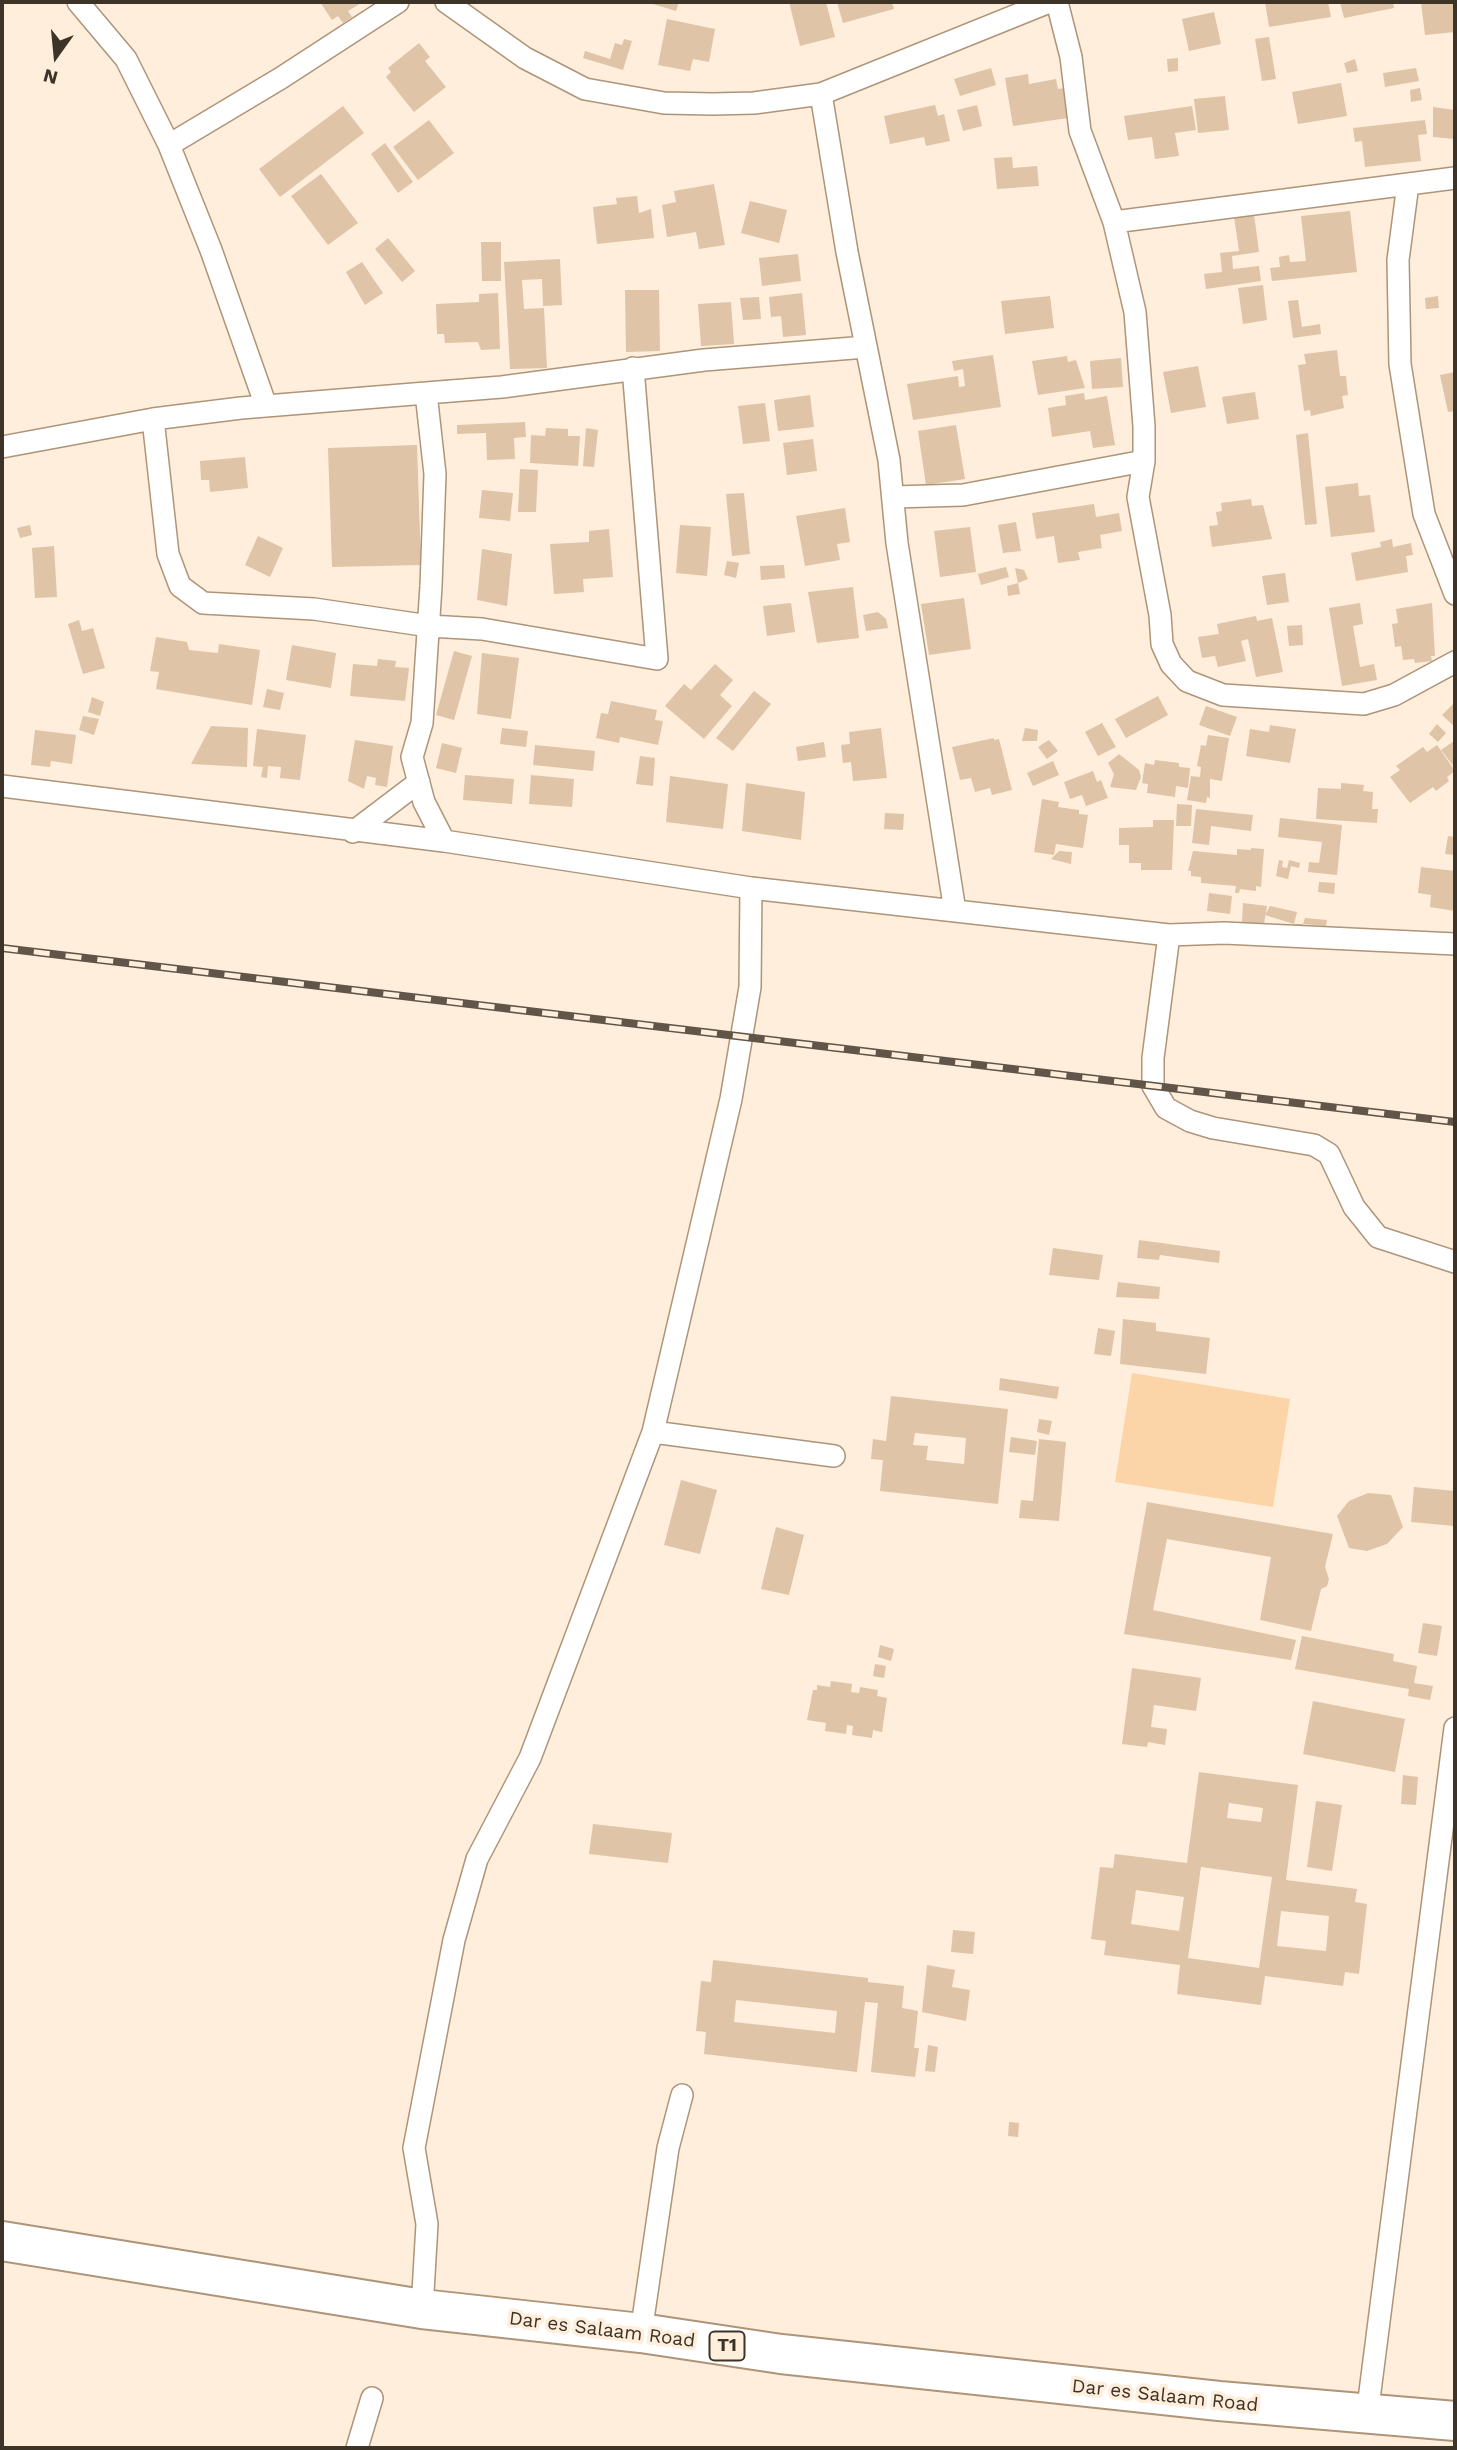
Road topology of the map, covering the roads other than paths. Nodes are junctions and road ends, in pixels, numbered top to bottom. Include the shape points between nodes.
1 (78, 2) edge
2 (398, 2) edge
3 (446, 2) edge
4 (1049, 2) edge
5 (1057, 2) edge
6 (821, 94) junction
7 (169, 145) junction
8 (1455, 178) edge
9 (1408, 184) junction
10 (1114, 222) junction
11 (866, 347) junction
12 (633, 368) junction
13 (426, 393) junction
14 (266, 406) junction
15 (153, 419) junction
16 (2, 447) edge
17 (1144, 461) junction
18 (894, 496) junction
19 (1455, 594) edge
20 (429, 626) junction
21 (1455, 662) edge
22 (419, 782) junction
23 (2, 786) edge
24 (353, 832) junction
25 (444, 841) junction
26 (751, 888) junction
27 (955, 911) junction
28 (1168, 935) junction
29 (1455, 944) edge
30 (1455, 1262) edge
31 (653, 1432) junction
32 (834, 1456) dead end
33 (1455, 1728) edge
34 (1446, 1895) edge
35 (682, 2095) dead end
36 (2, 2241) edge
37 (422, 2309) junction
38 (641, 2333) junction
39 (372, 2398) dead end
40 (1367, 2415) junction
41 (1455, 2421) edge
42 (357, 2448) edge

1 - 7 street via 126,59
2 - 7 street
3 - 6 street via 525,58 585,89 664,103 754,103
4 - 6 street
5 - 10 street via 1071,57 1080,131
6 - 11 street
7 - 14 street
8 - 9 street
9 - 10 street
9 - 19 street via 1398,260 1400,364 1424,514
10 - 17 street via 1135,312
11 - 12 street
11 - 18 street
12 - 13 street
12 - 20 street via 657,659 482,629
13 - 14 street
13 - 20 street via 435,474
14 - 15 street
15 - 16 street
15 - 20 street via 168,554 180,586 202,603 314,609
17 - 18 street via 963,495
17 - 21 street via 1138,497 1162,643 1171,664 1187,681 1223,695 1364,704 1394,695
18 - 27 street via 897,543
20 - 22 street via 422,723 412,757
22 - 24 street
22 - 25 street
23 - 24 street
24 - 25 street
25 - 26 street
26 - 27 street
26 - 31 street via 750,987 731,1099
27 - 28 street
28 - 29 street via 1224,933
28 - 30 street via 1153,1058 1153,1086 1166,1108 1213,1129 1314,1145 1329,1154 1353,1207 1378,1237
31 - 32 street
31 - 37 street via 530,1758 477,1859 454,1940 414,2148 427,2224
33 - 34 street
34 - 40 street
35 - 38 street via 667,2148
36 - 37 highway, Dar es Salaam Road / T1
37 - 38 highway, Dar es Salaam Road / T1
38 - 40 highway, Dar es Salaam Road / T1 via 929,2372
39 - 42 street
40 - 41 highway, Dar es Salaam Road / T1

